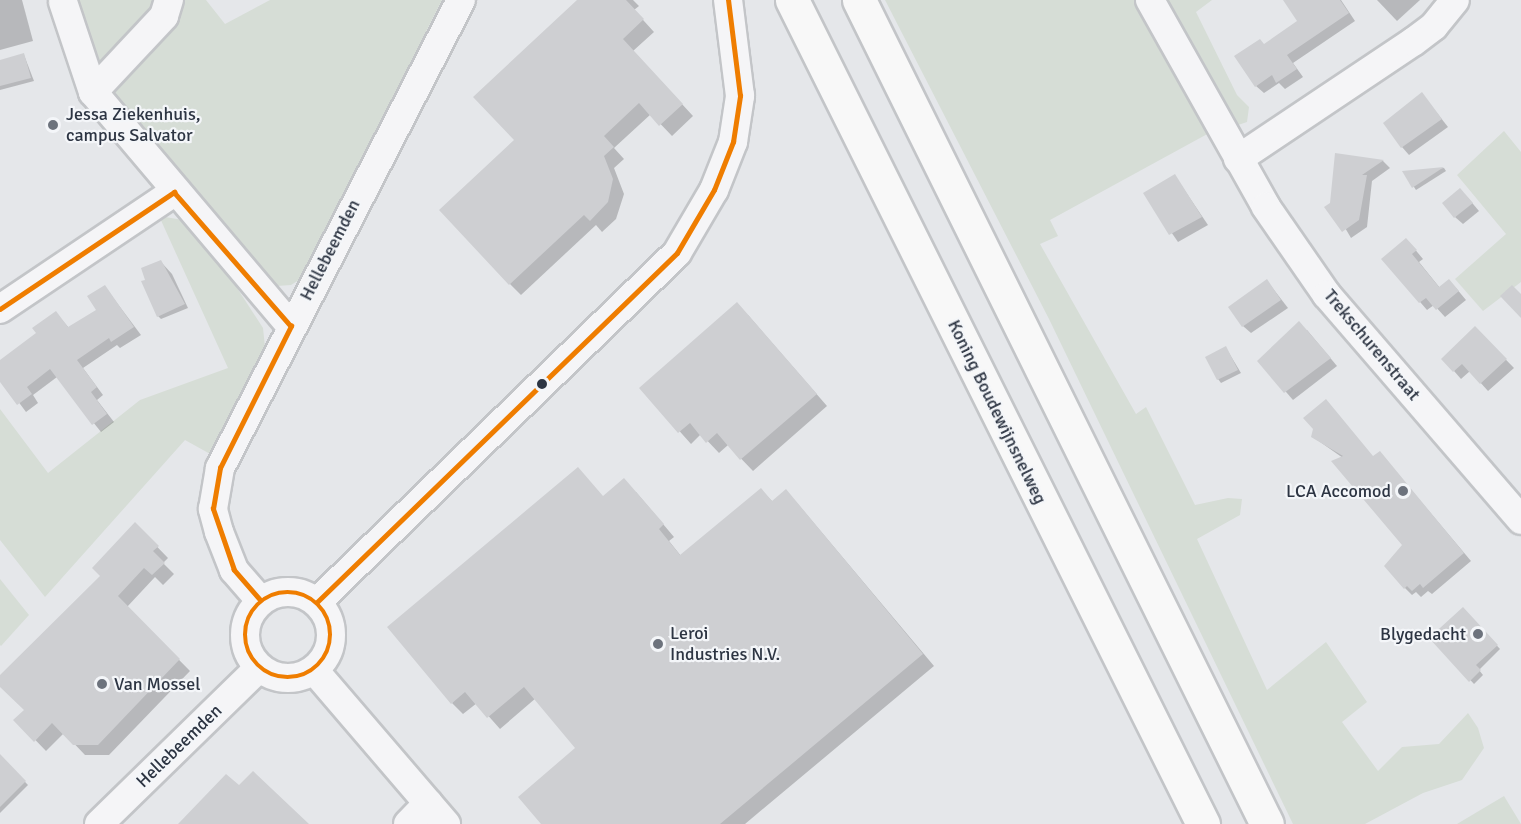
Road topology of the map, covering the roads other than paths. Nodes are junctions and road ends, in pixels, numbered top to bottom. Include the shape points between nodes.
1 (169, 0) edge
2 (460, 0) edge
3 (728, 0) edge
4 (792, 0) edge
5 (859, 0) edge
6 (1150, 0) edge
7 (1455, 0) edge
8 (63, 2) dead end
9 (93, 92) junction
10 (1238, 159) junction
11 (174, 192) junction
12 (0, 309) edge
13 (291, 326) junction
14 (1521, 520) edge
15 (260, 600) junction
16 (317, 602) junction
17 (259, 668) junction
18 (314, 670) junction
19 (437, 813) edge
20 (99, 824) edge
21 (408, 824) edge
22 (1203, 824) edge
23 (1267, 824) edge

1 - 9 street via 164,16
2 - 13 street, Hellebeemden
3 - 16 street via 740,96 732,142 714,190 677,252
4 - 22 highway, Koning Boudewijnsnelweg
5 - 23 highway
6 - 10 street, Trekschurenstraat
7 - 10 street via 1434,26 1413,42
8 - 9 street
9 - 11 street
10 - 14 street, Trekschurenstraat via 1327,295
11 - 12 street
11 - 13 street
13 - 15 street, Hellebeemden via 220,468 213,509 234,570
15 - 16 street via 289,592
15 - 17 street via 248,615 244,634 248,652
16 - 18 street via 328,618 331,637 326,655
17 - 18 street via 286,678
17 - 20 street, Hellebeemden
18 - 19 street
19 - 21 street

